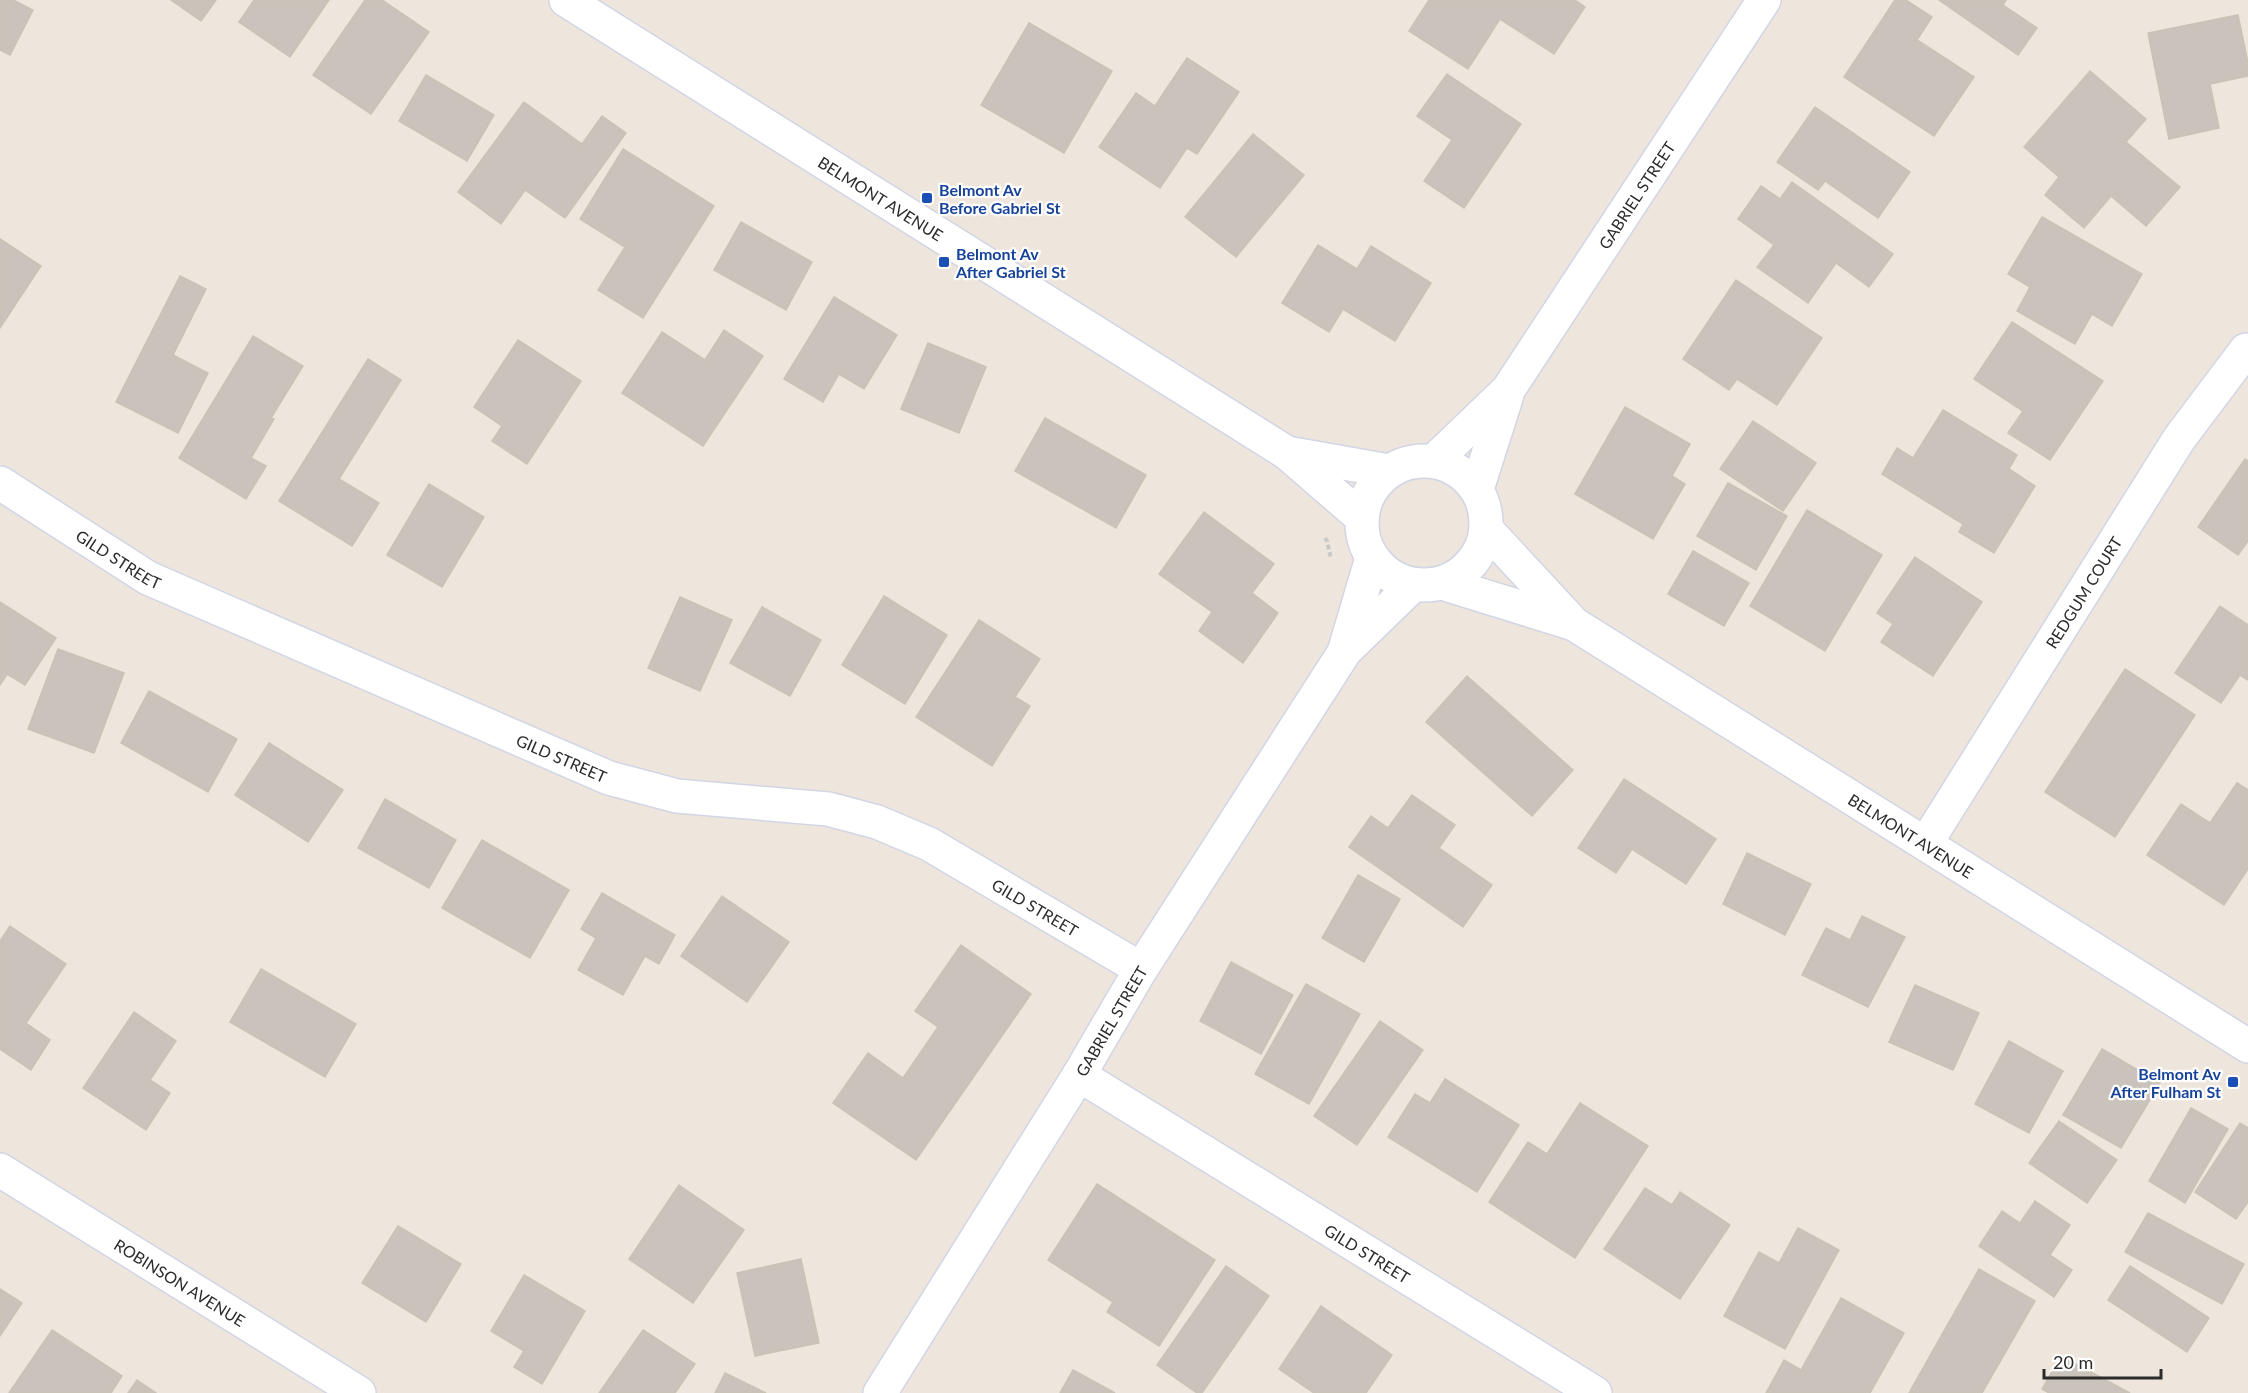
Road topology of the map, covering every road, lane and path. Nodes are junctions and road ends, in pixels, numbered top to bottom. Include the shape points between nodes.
1 (566, 0) edge
2 (1764, 0) edge
3 (2248, 351) edge
4 (1508, 390) junction
5 (1287, 453) junction
6 (1434, 461) junction
7 (1389, 471) junction
8 (0, 483) edge
9 (1477, 489) junction
10 (1361, 518) junction
11 (1487, 530) junction
12 (1321, 534) dead end
13 (1372, 558) junction
14 (1332, 565) dead end
15 (1427, 584) junction
16 (1574, 624) junction
17 (1345, 651) junction
18 (1926, 843) junction
19 (1141, 969) junction
20 (2248, 1046) edge
21 (1079, 1075) junction
22 (0, 1170) edge
23 (359, 1393) edge
24 (880, 1393) edge
25 (1596, 1393) edge

1 - 5 street, BELMONT AVENUE
2 - 4 street, GABRIEL STREET
3 - 18 street, REDGUM COURT via 2179,439
4 - 6 street, GABRIEL STREET
4 - 9 street, GABRIEL STREET
5 - 7 street, BELMONT AVENUE
5 - 10 street, BELMONT AVENUE
6 - 7 street via 1403,464
6 - 9 street via 1466,475
7 - 10 street via 1375,484
8 - 19 street, GILD STREET via 148,578 609,778 676,796 828,809 877,822 929,844
9 - 11 street via 1486,508
10 - 13 street via 1363,538
11 - 15 street via 1473,563 1459,576
11 - 16 street, BELMONT AVENUE
12 - 14 path via 1327,541
13 - 15 street via 1396,579
13 - 17 street, GABRIEL STREET
15 - 16 street, BELMONT AVENUE
15 - 17 street, GABRIEL STREET
16 - 18 street, BELMONT AVENUE
17 - 19 street, GABRIEL STREET
18 - 20 street, BELMONT AVENUE
19 - 21 street, GABRIEL STREET
21 - 24 street, GABRIEL STREET
21 - 25 street, GILD STREET
22 - 23 street, ROBINSON AVENUE

